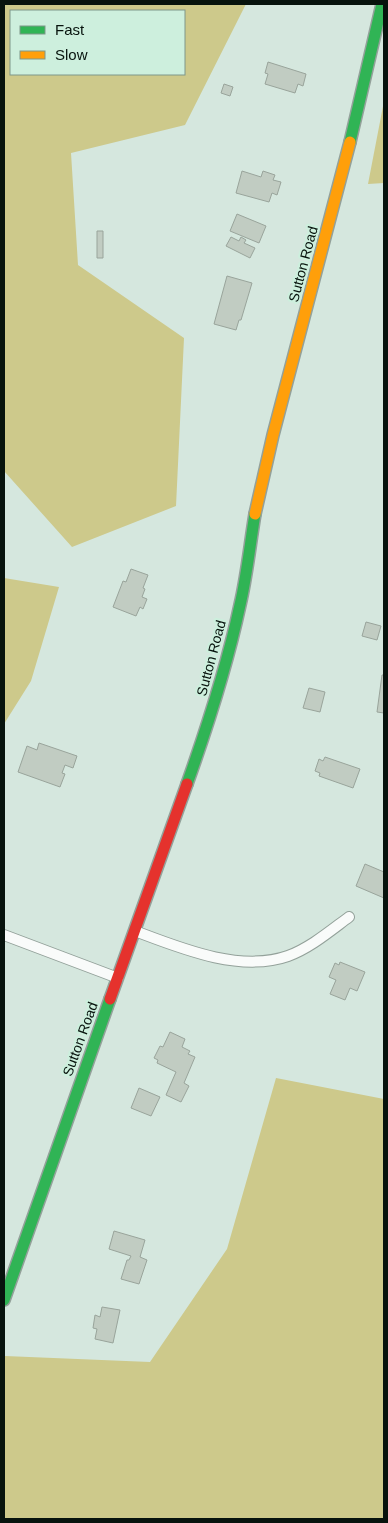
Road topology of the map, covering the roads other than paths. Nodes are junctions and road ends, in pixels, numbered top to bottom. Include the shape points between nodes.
1 (382, 4) edge
2 (349, 917) dead end
3 (134, 931) junction
4 (4, 935) edge
5 (118, 978) junction
6 (9, 1271) edge
7 (4, 1300) edge

1 - 3 street, Sutton Road via 257,502 241,602 229,653 208,724
2 - 3 lane via 306,947 269,961 244,962 210,955
3 - 5 street, Sutton Road
4 - 5 lane
5 - 6 street, Sutton Road
6 - 7 street, Sutton Road

